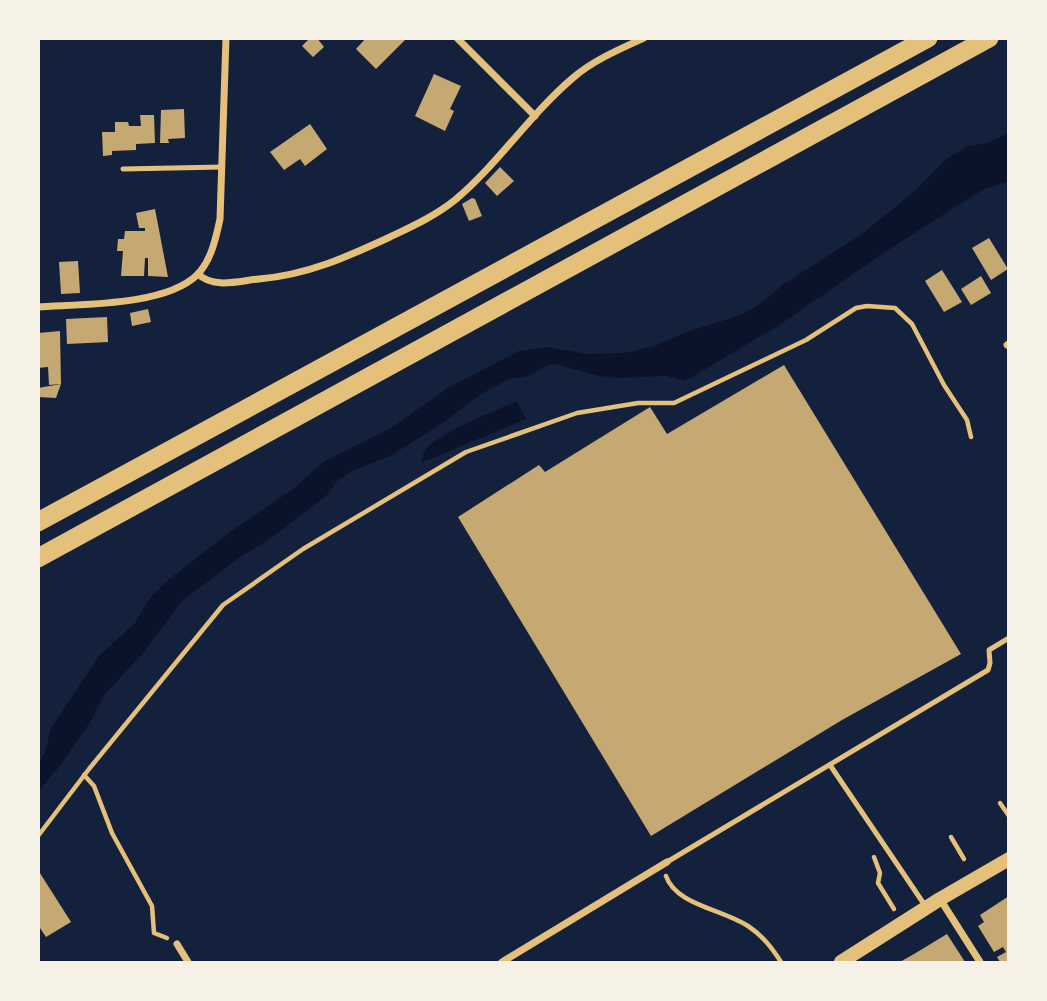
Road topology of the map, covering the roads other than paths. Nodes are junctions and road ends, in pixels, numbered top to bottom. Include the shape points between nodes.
1 (226, 38) edge
2 (457, 38) edge
3 (643, 38) edge
4 (928, 38) edge
5 (989, 38) edge
6 (535, 116) junction
7 (222, 167) junction
8 (123, 169) dead end
9 (198, 274) junction
10 (38, 307) edge
11 (38, 522) edge
12 (38, 558) edge
13 (1009, 638) edge
14 (830, 765) junction
15 (1009, 859) edge
16 (667, 862) joint
17 (940, 899) junction
18 (926, 908) junction
19 (177, 944) road end
20 (188, 962) edge
21 (502, 962) edge
22 (841, 962) edge
23 (980, 962) edge

1 - 7 street
2 - 6 street
3 - 6 street via 575,75
4 - 11 highway
5 - 12 highway
6 - 9 street via 454,200 428,219 356,253 281,277 221,283
7 - 8 lane
7 - 9 street via 220,219 214,244
9 - 10 street via 161,295
13 - 14 lane via 989,650 988,670
14 - 16 lane
14 - 18 lane
15 - 17 main road
16 - 21 street
17 - 18 main road
17 - 23 street
18 - 22 main road
19 - 20 street

